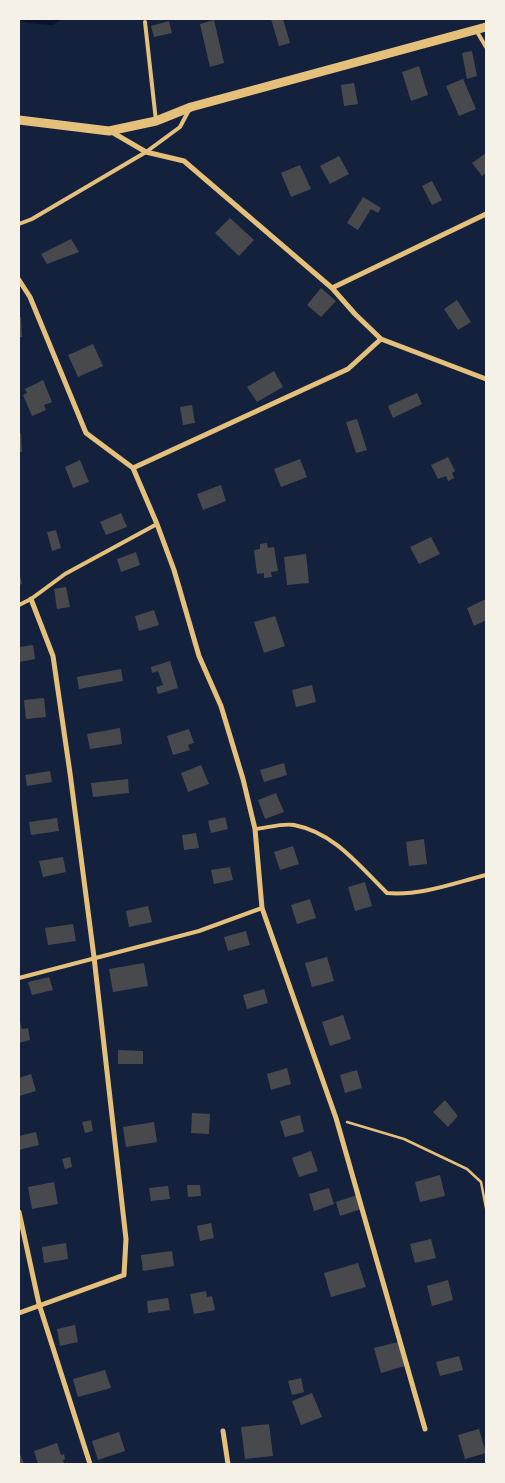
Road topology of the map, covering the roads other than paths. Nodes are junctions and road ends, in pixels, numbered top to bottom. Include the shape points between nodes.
1 (145, 22) dead end
2 (486, 27) edge
3 (476, 30) junction
4 (486, 46) edge
5 (191, 107) junction
6 (19, 120) edge
7 (156, 121) junction
8 (109, 131) junction
9 (146, 152) junction
10 (486, 214) edge
11 (19, 224) edge
12 (19, 280) edge
13 (332, 288) junction
14 (382, 339) junction
15 (486, 379) edge
16 (132, 468) junction
17 (158, 524) junction
18 (31, 600) junction
19 (19, 605) edge
20 (255, 829) junction
21 (486, 875) edge
22 (262, 908) junction
23 (94, 957) junction
24 (19, 978) edge
25 (19, 1212) edge
26 (39, 1304) junction
27 (19, 1313) edge
28 (425, 1429) dead end
29 (223, 1431) dead end
30 (90, 1464) edge
31 (228, 1464) edge

1 - 7 lane
2 - 3 street
3 - 4 lane
3 - 5 street
5 - 7 street
5 - 9 lane via 180,127
6 - 8 street
7 - 8 street
8 - 9 street
9 - 11 lane
9 - 13 street via 184,161
10 - 13 street
12 - 16 street via 30,296 86,433
13 - 14 street
14 - 15 street
14 - 16 street via 348,370
16 - 17 street
17 - 18 lane via 65,574
17 - 20 street via 199,656 221,706
18 - 19 lane
18 - 23 street via 53,656
20 - 21 lane via 292,824 320,834 350,854 387,893 426,890
20 - 22 street
22 - 23 lane via 199,932
22 - 28 street via 336,1118
23 - 24 lane
23 - 26 street via 126,1240 124,1275
25 - 26 street
26 - 27 street
26 - 30 street
29 - 31 street

